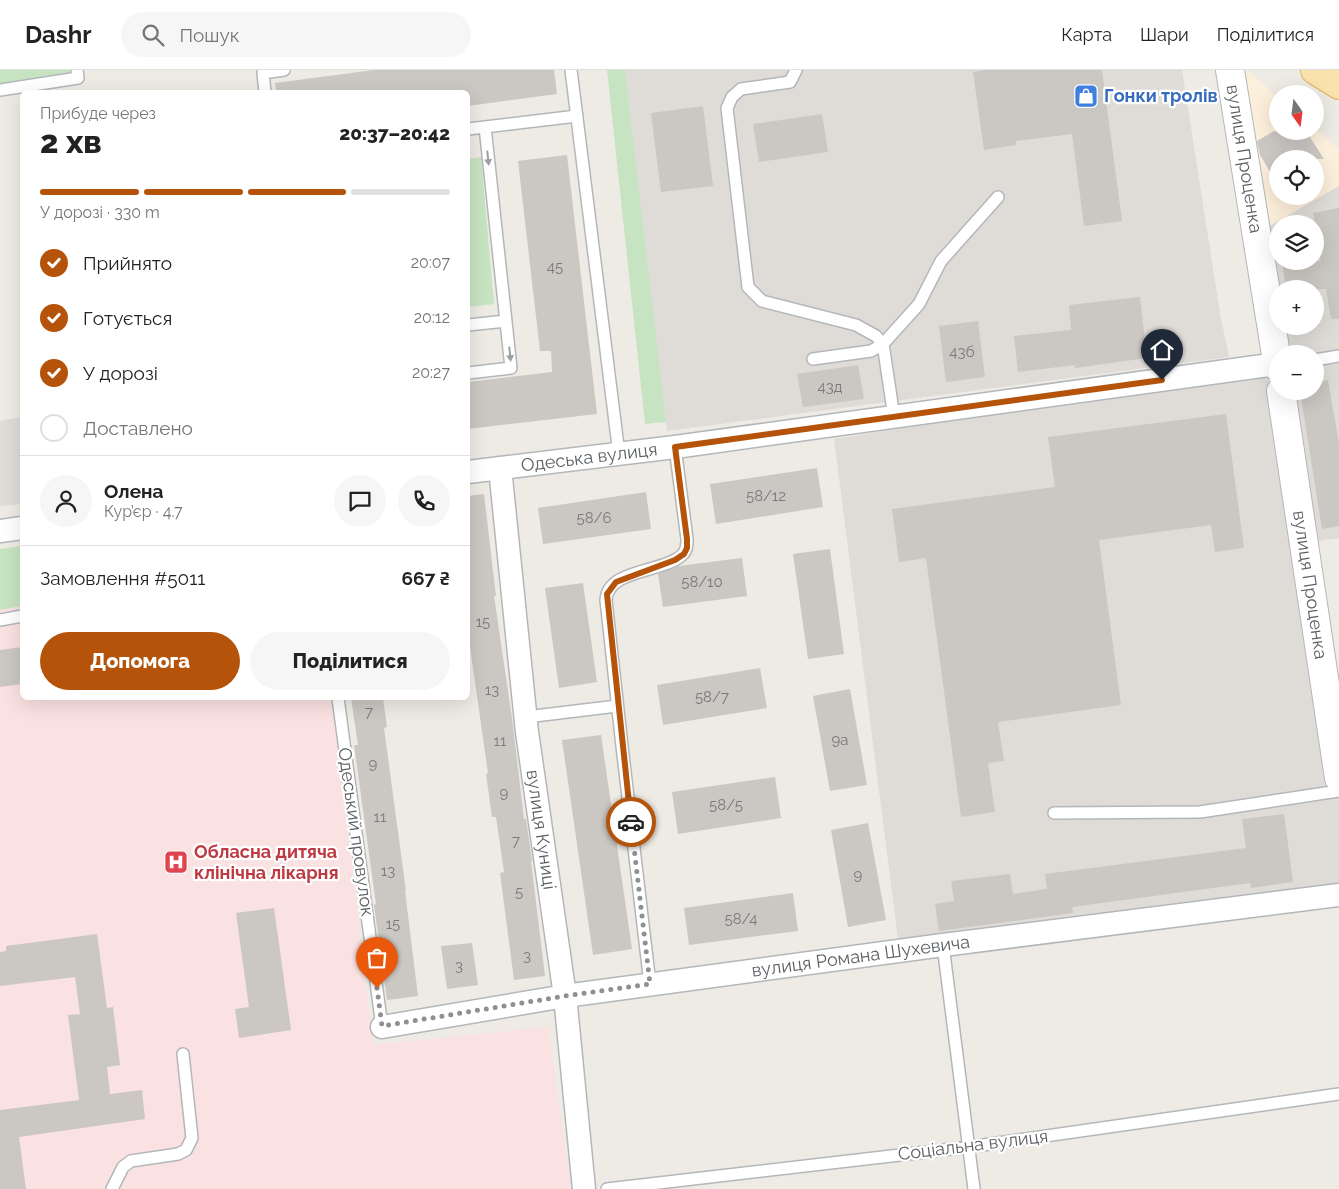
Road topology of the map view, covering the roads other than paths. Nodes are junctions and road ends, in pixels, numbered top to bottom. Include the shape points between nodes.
1 (77, 70) edge
2 (284, 70) edge
3 (571, 70) edge
4 (796, 70) edge
5 (1230, 70) edge
6 (1315, 70) edge
7 (1339, 85) edge
8 (0, 90) edge
9 (265, 90) edge
10 (577, 116) junction
11 (485, 127) junction
12 (470, 129) edge
13 (998, 197) dead end
14 (506, 321) junction
15 (470, 325) edge
16 (882, 344) junction
17 (1274, 345) edge
18 (1339, 356) edge
19 (1324, 358) edge
20 (813, 359) dead end
21 (1269, 366) edge
22 (470, 373) edge
23 (1282, 400) edge
24 (894, 417) junction
25 (675, 447) junction
26 (619, 454) junction
27 (500, 468) junction
28 (470, 472) edge
29 (20, 528) edge
30 (0, 531) edge
31 (20, 616) edge
32 (0, 620) edge
33 (338, 700) edge
34 (618, 706) junction
35 (526, 717) junction
36 (1335, 721) edge
37 (1339, 778) edge
38 (1339, 791) edge
39 (1054, 813) dead end
40 (1339, 895) edge
41 (943, 945) junction
42 (650, 984) junction
43 (565, 996) junction
44 (382, 1026) joint
45 (183, 1054) dead end
46 (1339, 1094) edge
47 (969, 1147) junction
48 (112, 1189) edge
49 (584, 1189) edge
50 (607, 1189) edge
51 (974, 1189) edge

1 - 8 lane via 78,78
2 - 9 lane via 263,73
3 - 10 lane
4 - 16 lane via 790,82 741,89 727,108 748,287 762,301 856,325 876,336
5 - 17 street, вулиця Проценка
6 - 7 main road
10 - 11 lane
10 - 26 lane
11 - 12 lane
11 -> 14 lane
13 - 16 lane via 941,261 919,304
14 - 15 lane
14 -> 22 lane via 512,368
16 - 20 lane via 871,351
16 - 24 lane
18 - 19 lane
21 - 24 street, Одеська вулиця
23 - 36 street, вулиця Проценка
24 - 25 street, Одеська вулиця
25 - 26 street, Одеська вулиця
25 - 34 lane via 687,548 675,560 616,582 607,594
26 - 27 street, Одеська вулиця
27 - 28 street, Одеська вулиця
27 - 35 street, вулиця Куниці
29 - 30 street
31 - 32 lane
33 - 44 lane, Одеський провулок
34 - 35 lane
34 - 42 lane
35 - 43 street, вулиця Куниці
36 - 37 street, вулиця Проценка
38 - 39 lane via 1200,812
40 - 41 street, вулиця Романа Шухевича
41 - 42 street, вулиця Романа Шухевича
41 - 47 lane
42 - 43 street, вулиця Романа Шухевича
43 - 44 street, вулиця Романа Шухевича
43 - 49 street, вулиця Куниці
45 - 48 lane via 192,1138 186,1150 131,1161 123,1167
46 - 47 lane, Соціальна вулиця
47 - 50 lane, Соціальна вулиця
47 - 51 lane

